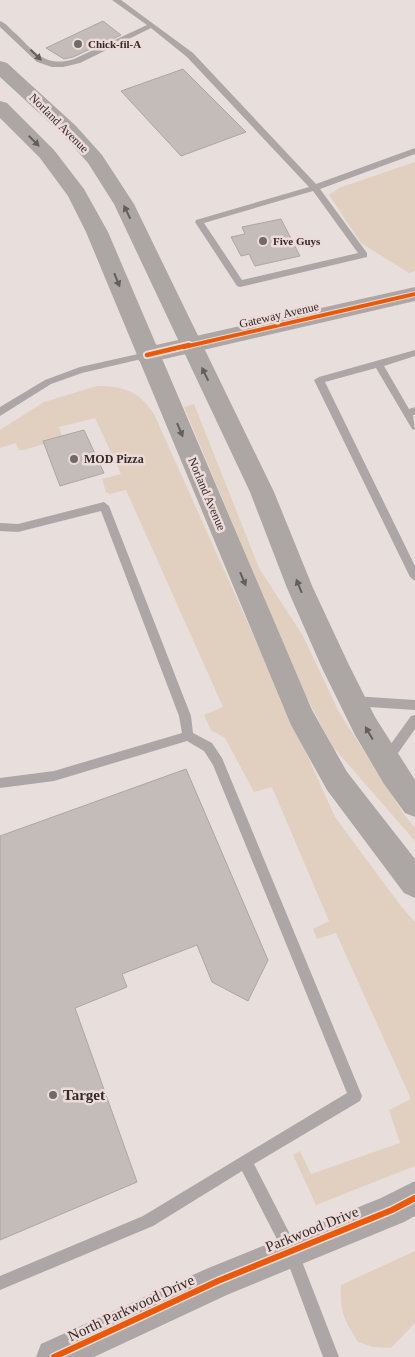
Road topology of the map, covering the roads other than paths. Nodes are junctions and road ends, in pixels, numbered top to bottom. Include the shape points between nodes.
1 (116, 0) edge
2 (0, 23) edge
3 (152, 25) junction
4 (0, 67) edge
5 (0, 107) edge
6 (415, 152) edge
7 (315, 188) junction
8 (415, 294) edge
9 (191, 346) junction
10 (415, 353) edge
11 (148, 354) junction
12 (378, 364) junction
13 (0, 412) edge
14 (411, 412) edge
15 (415, 426) edge
16 (0, 527) edge
17 (415, 577) edge
18 (353, 701) junction
19 (415, 705) edge
20 (415, 720) edge
21 (188, 736) junction
22 (386, 760) junction
23 (0, 783) edge
24 (415, 803) edge
25 (415, 883) edge
26 (245, 1161) junction
27 (415, 1198) edge
28 (291, 1251) junction
29 (218, 1281) joint
30 (0, 1283) edge
31 (54, 1357) edge
32 (331, 1357) edge

1 - 3 lane
2 -> 3 lane via 40,60 52,65 77,61
3 - 7 lane via 190,54
9 -> 4 main road, Norland Avenue via 124,204 95,159 69,130
5 -> 11 main road, Norland Avenue via 47,154 77,194 97,232
6 - 7 lane
7 - 7 lane via 199,222 240,284 364,255
8 - 9 street, Gateway Avenue
9 - 11 street, Gateway Avenue
18 -> 9 main road, Norland Avenue via 300,588 262,492
10 - 12 lane
11 - 13 lane via 80,370 48,382
11 -> 25 main road, Norland Avenue via 300,716 337,781
12 - 14 lane
12 - 17 lane via 319,380
14 - 15 lane
16 - 21 lane via 18,528 104,506 185,716
18 - 19 lane
22 -> 18 main road, Norland Avenue
20 - 22 lane
21 - 23 lane via 54,776
21 - 26 lane via 208,747 218,762 354,1096
22 - 24 main road, Norland Avenue
26 - 28 lane
26 - 30 lane via 148,1221
27 - 28 street, Parkwood Drive
28 - 29 street, Parkwood Drive
28 - 32 lane
29 - 31 street, North Parkwood Drive

